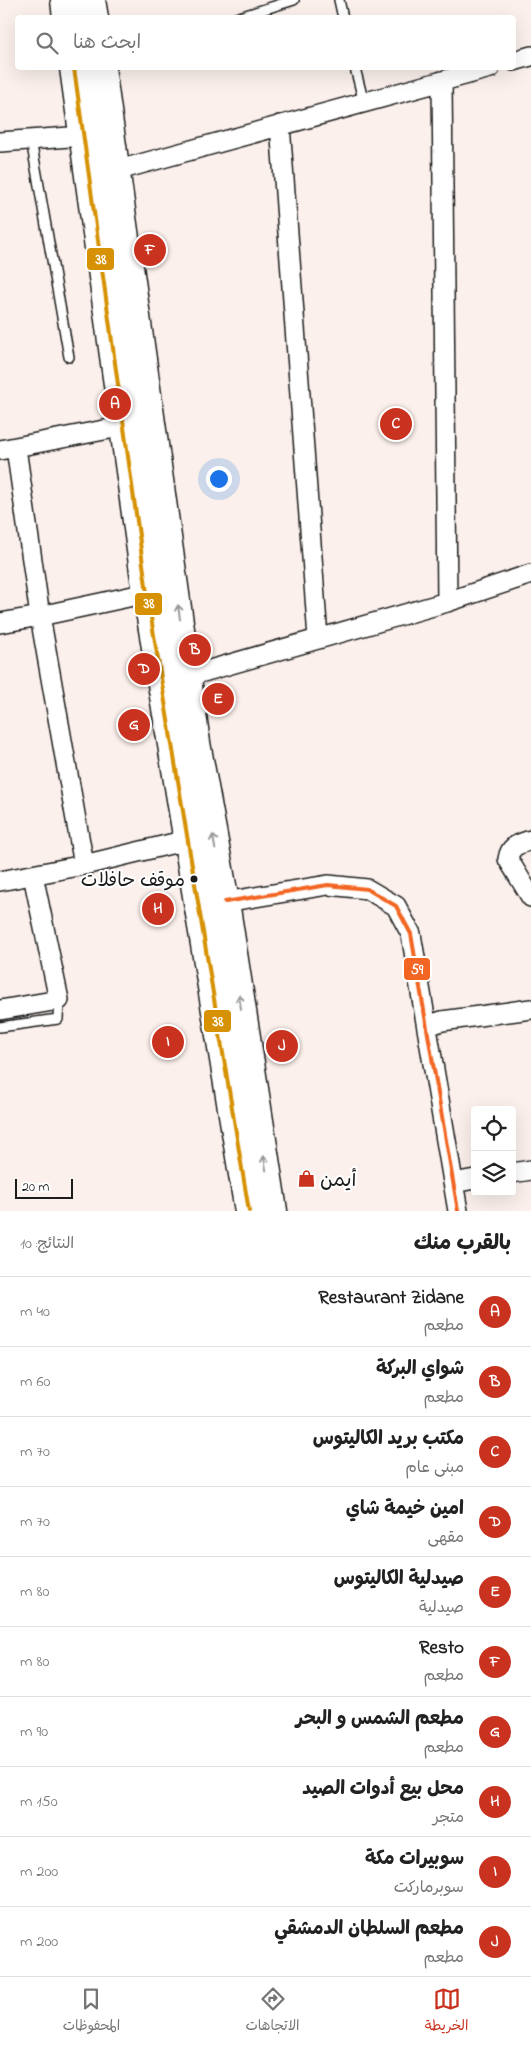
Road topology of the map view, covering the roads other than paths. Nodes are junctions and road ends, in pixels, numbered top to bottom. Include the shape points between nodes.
1 (65, 0) edge
2 (91, 0) edge
3 (294, 0) edge
4 (339, 0) edge
5 (67, 15) edge
6 (94, 15) edge
7 (246, 15) edge
8 (342, 15) edge
9 (531, 56) edge
10 (516, 60) edge
11 (74, 70) edge
12 (101, 70) edge
13 (356, 70) edge
14 (483, 70) edge
15 (442, 81) junction
16 (364, 103) junction
17 (280, 125) junction
18 (84, 136) junction
19 (31, 140) junction
20 (0, 142) edge
21 (115, 171) junction
22 (69, 357) dead end
23 (125, 426) junction
24 (8, 449) edge
25 (531, 574) edge
26 (148, 593) junction
27 (447, 602) junction
28 (40, 616) junction
29 (0, 622) edge
30 (318, 638) junction
31 (188, 675) junction
32 (163, 686) junction
33 (187, 840) junction
34 (531, 840) edge
35 (84, 865) junction
36 (33, 875) junction
37 (0, 881) edge
38 (531, 897) edge
39 (225, 902) junction
40 (59, 1000) junction
41 (531, 1009) edge
42 (0, 1010) edge
43 (427, 1026) junction
44 (0, 1028) edge
45 (531, 1170) edge
46 (516, 1172) edge
47 (471, 1180) edge
48 (453, 1183) junction
49 (249, 1211) edge
50 (273, 1211) edge
51 (458, 1211) edge

1 - 5 main road
2 - 6 main road
3 - 7 lane
4 - 8 lane
9 - 10 street
11 - 18 main road
12 - 21 main road
13 - 16 lane
14 - 15 street
15 - 16 street
15 - 27 street
16 - 17 street
17 - 21 street
17 - 30 street
18 - 19 street
18 - 23 main road
19 - 20 street
19 - 22 lane
31 -> 21 main road
23 - 24 street
23 - 26 main road
24 - 28 street
25 - 27 street
26 - 28 street
26 - 32 main road
27 - 30 street
28 - 29 street
28 - 35 street
30 - 31 street
31 - 32 street
39 -> 31 main road via 196,743
32 - 33 main road
33 - 35 street
33 - 49 main road
34 - 38 street via 514,846 508,859
35 - 36 street
36 - 37 street
36 - 40 street
39 - 43 street via 328,884 368,889 396,906 411,934
50 -> 39 main road
40 - 42 street
40 - 44 lane via 58,1019
41 - 43 street via 442,1021
43 - 48 street
45 - 46 street
47 - 48 street
48 - 51 street

